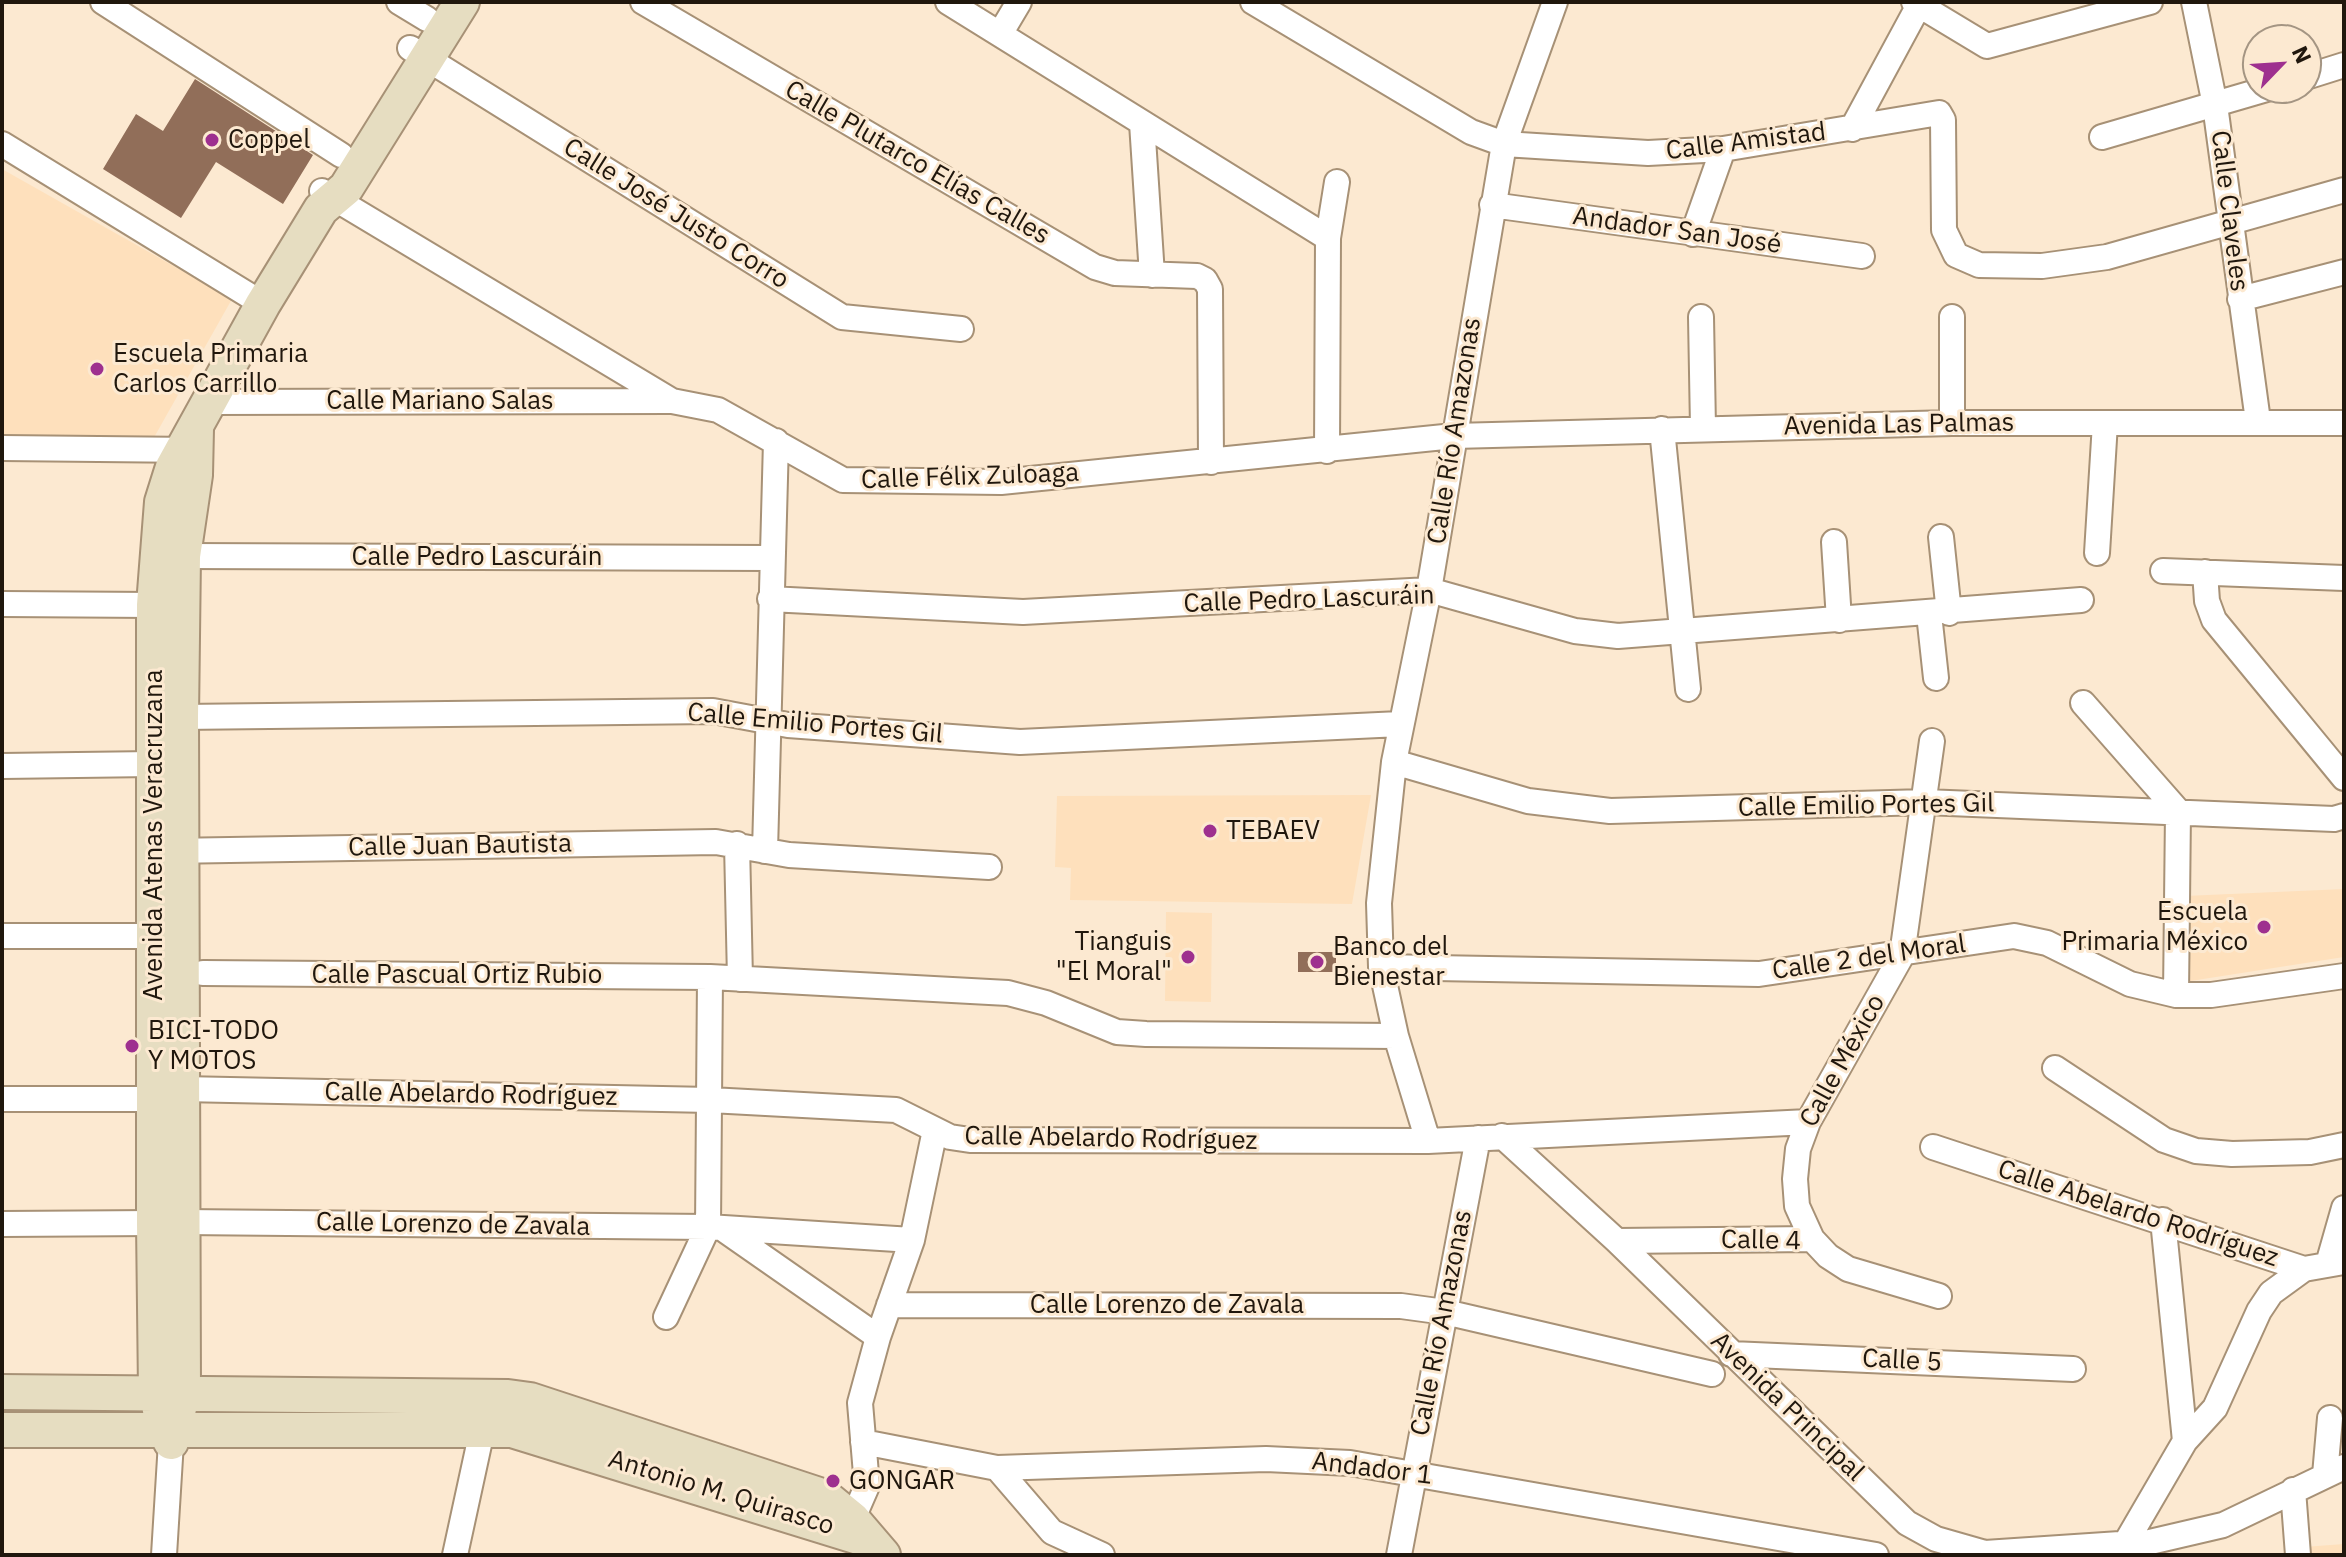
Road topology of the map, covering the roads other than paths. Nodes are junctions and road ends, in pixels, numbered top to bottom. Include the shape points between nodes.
1 (103, 2) edge
2 (462, 2) edge
3 (643, 2) edge
4 (948, 2) edge
5 (1019, 2) edge
6 (1253, 2) edge
7 (1555, 2) edge
8 (2150, 2) edge
9 (2194, 2) edge
10 (1917, 4) edge
11 (420, 26) edge
12 (1000, 34) junction
13 (2344, 65) edge
14 (2322, 72) edge
15 (2242, 97) edge
16 (2215, 105) junction
17 (1142, 123) junction
18 (1852, 129) junction
19 (2102, 137) dead end
20 (2, 144) edge
21 (1504, 144) junction
22 (1723, 149) junction
23 (341, 155) junction
24 (1337, 182) dead end
25 (2344, 190) edge
26 (326, 200) junction
27 (1492, 205) junction
28 (2230, 224) junction
29 (1693, 234) junction
30 (1328, 238) junction
31 (1862, 256) dead end
32 (2344, 272) edge
33 (1152, 275) junction
34 (2240, 299) junction
35 (263, 304) junction
36 (1701, 317) dead end
37 (1952, 317) dead end
38 (961, 329) dead end
39 (672, 401) junction
40 (2258, 421) junction
41 (1952, 423) junction
42 (2105, 423) junction
43 (2344, 423) edge
44 (1703, 428) junction
45 (1662, 429) junction
46 (195, 431) junction
47 (1454, 436) junction
48 (776, 441) junction
49 (2, 448) edge
50 (1327, 451) junction
51 (1211, 462) junction
52 (1941, 537) dead end
53 (1834, 542) dead end
54 (2097, 553) dead end
55 (183, 556) junction
56 (771, 558) junction
57 (2163, 571) dead end
58 (2205, 572) junction
59 (2344, 578) edge
60 (1429, 590) junction
61 (770, 599) junction
62 (2081, 600) dead end
63 (2, 604) edge
64 (154, 605) junction
65 (1939, 613) junction
66 (1839, 620) junction
67 (1682, 630) junction
68 (1936, 678) dead end
69 (1688, 689) dead end
70 (2083, 703) dead end
71 (181, 717) junction
72 (767, 721) junction
73 (1400, 724) junction
74 (1932, 741) dead end
75 (1394, 762) junction
76 (153, 764) junction
77 (2, 766) edge
78 (2344, 778) edge
79 (1925, 802) junction
80 (2178, 811) junction
81 (2344, 816) edge
82 (737, 844) junction
83 (168, 851) junction
84 (765, 851) junction
85 (989, 867) dead end
86 (2, 936) edge
87 (168, 936) junction
88 (1902, 955) junction
89 (1381, 967) junction
90 (203, 973) dead end
91 (2344, 976) edge
92 (710, 977) junction
93 (740, 979) junction
94 (2176, 995) junction
95 (1396, 1036) junction
96 (2055, 1068) dead end
97 (168, 1094) junction
98 (2, 1099) edge
99 (710, 1100) junction
100 (1808, 1122) junction
101 (935, 1130) junction
102 (1502, 1136) junction
103 (1478, 1138) junction
104 (1428, 1141) junction
105 (2344, 1145) edge
106 (1933, 1147) dead end
107 (2344, 1208) edge
108 (2163, 1220) junction
109 (168, 1222) junction
110 (2, 1224) edge
111 (716, 1228) junction
112 (1812, 1239) junction
113 (912, 1240) junction
114 (1617, 1241) junction
115 (2336, 1263) edge
116 (2304, 1269) junction
117 (1939, 1296) dead end
118 (889, 1305) junction
119 (1445, 1312) junction
120 (666, 1317) dead end
121 (878, 1337) junction
122 (1731, 1354) junction
123 (2073, 1369) dead end
124 (1712, 1374) dead end
125 (170, 1391) junction
126 (2, 1392) edge
127 (486, 1412) junction
128 (2330, 1418) dead end
129 (2, 1430) edge
130 (170, 1433) junction
131 (2185, 1441) junction
132 (863, 1442) junction
133 (997, 1468) junction
134 (2334, 1471) edge
135 (1413, 1473) junction
136 (2293, 1490) junction
137 (1052, 1532) junction
138 (863, 1537) edge
139 (2125, 1544) junction
140 (2150, 1549) edge
141 (1984, 1554) edge
142 (164, 1555) edge
143 (455, 1555) edge
144 (1069, 1555) edge
145 (1102, 1555) edge
146 (1399, 1555) edge
147 (1876, 1555) edge
148 (2298, 1555) edge

1 - 23 street
2 - 11 main road, Avenida Atenas Veracruzana
3 - 33 street, Calle Plutarco Elías Calles via 1095,267
4 - 12 street
5 - 12 street
6 - 21 street, Calle Amistad via 1471,132
7 - 21 street, Calle Río Amazonas
8 - 10 street via 1987,46
9 - 16 street, Calle Claveles
10 - 18 street
11 - 23 main road, Avenida Atenas Veracruzana
11 - 26 main road, Avenida Atenas Veracruzana
11 - 38 street, Calle José Justo Corro via 842,317
12 - 17 street
13 - 14 street
15 - 16 street
16 - 19 street
16 - 28 street, Calle Claveles
17 - 30 street
17 - 33 street
18 - 22 street, Calle Amistad
18 - 28 street, Calle Amistad via 1939,113 1944,230 1956,255 1979,265 2075,263
20 - 35 street
21 - 22 street, Calle Amistad via 1648,153
21 - 27 street, Calle Río Amazonas
22 - 29 street
23 - 26 main road, Avenida Atenas Veracruzana
24 - 30 street
25 - 28 street
26 - 35 main road, Avenida Atenas Veracruzana
26 - 39 street, Calle Félix Zuloaga
27 - 29 street, Andador San José
27 - 47 street, Calle Río Amazonas
28 - 34 street, Calle Claveles
29 - 31 street, Andador San José
30 - 50 street
32 - 34 street
33 - 51 street, Calle Plutarco Elías Calles via 1197,276 1210,289
34 - 40 street, Calle Claveles
35 - 46 main road, Avenida Atenas Veracruzana
36 - 44 street
37 - 41 street
39 - 46 street, Calle Mariano Salas
39 - 48 street, Calle Félix Zuloaga via 718,410
40 - 42 street, Avenida Las Palmas
40 - 43 street, Avenida Las Palmas
41 - 42 street, Avenida Las Palmas
41 - 44 street, Avenida Las Palmas
42 - 54 street
44 - 45 street, Avenida Las Palmas
45 - 47 street, Avenida Las Palmas
45 - 67 street
46 - 49 street, Calle Mariano Salas
46 - 55 main road, Avenida Atenas Veracruzana via 195,475
46 - 64 main road, Avenida Atenas Veracruzana via 162,502
47 - 50 street, Calle Félix Zuloaga
47 - 60 street, Calle Río Amazonas
48 - 51 street, Calle Félix Zuloaga via 826,473 863,483 1001,482
48 - 56 street
50 - 51 street, Calle Félix Zuloaga
52 - 65 street
53 - 66 street
55 - 56 street, Calle Pedro Lascuráin
55 - 71 main road, Avenida Atenas Veracruzana
56 - 61 street
57 - 58 street
58 - 59 street
58 - 78 street via 2214,620
60 - 61 street, Calle Pedro Lascuráin via 1023,612
60 - 67 street, Calle Pedro Lascuráin via 1595,635
60 - 73 street, Calle Río Amazonas
61 - 72 street
62 - 65 street, Calle Pedro Lascuráin
63 - 64 street
64 - 76 main road, Avenida Atenas Veracruzana
65 - 66 street, Calle Pedro Lascuráin
65 - 68 street
66 - 67 street, Calle Pedro Lascuráin
67 - 69 street
70 - 80 street
71 - 72 street, Calle Emilio Portes Gil via 713,711
71 - 83 main road, Avenida Atenas Veracruzana
72 - 73 street, Calle Emilio Portes Gil via 1020,742
72 - 84 street
73 - 75 street, Calle Río Amazonas
74 - 79 street, Calle México
75 - 79 street, Calle Emilio Portes Gil via 1567,808
75 - 89 street, Calle Río Amazonas via 1379,903
76 - 77 street
76 - 83 main road, Avenida Atenas Veracruzana
79 - 80 street, Calle Emilio Portes Gil
79 - 88 street, Calle México
80 - 81 street, Calle Emilio Portes Gil
80 - 94 street
82 - 83 street, Calle Juan Bautista
82 - 84 street, Calle Juan Bautista
82 - 93 street
83 - 87 main road, Avenida Atenas Veracruzana
84 - 85 street, Calle Juan Bautista
86 - 87 street
87 - 97 main road, Avenida Atenas Veracruzana
88 - 89 street, Calle 2 del Moral via 1759,974
88 - 94 street, Calle 2 del Moral via 2014,936 2030,938 2130,984
88 - 100 street, Calle México
89 - 95 street, Calle Río Amazonas
90 - 92 street, Calle Pascual Ortiz Rubio
91 - 94 street, Calle 2 del Moral
92 - 93 street, Calle Pascual Ortiz Rubio
92 - 99 street
93 - 95 street, Calle Pascual Ortiz Rubio via 1008,993 1117,1032
95 - 104 street, Calle Río Amazonas
96 - 105 street via 2164,1140 2196,1151 2310,1152
97 - 98 street, Calle Abelardo Rodríguez
97 - 99 street, Calle Abelardo Rodríguez
97 - 109 main road, Avenida Atenas Veracruzana
99 - 101 street, Calle Abelardo Rodríguez via 896,1110
99 - 111 street
100 - 102 street, Calle Abelardo Rodríguez
100 - 112 street, Calle México via 1795,1179 1797,1206
101 - 104 street, Calle Abelardo Rodríguez via 970,1140
101 - 113 street
102 - 103 street, Calle Abelardo Rodríguez
102 - 114 street, Avenida Principal
103 - 104 street, Calle Abelardo Rodríguez
103 - 119 street, Calle Río Amazonas
106 - 108 street, Calle Abelardo Rodríguez
107 - 115 street
108 - 116 street, Calle Abelardo Rodríguez
108 - 131 street
109 - 110 street, Calle Lorenzo de Zavala
109 - 111 street, Calle Lorenzo de Zavala
109 - 125 main road, Avenida Atenas Veracruzana
111 - 113 street, Calle Lorenzo de Zavala
111 - 120 street
111 - 121 street
112 - 114 street, Calle 4
112 - 117 street, Calle 4 via 1848,1269
113 - 118 street
114 - 122 street, Avenida Principal
115 - 116 street, Calle Abelardo Rodríguez
116 - 131 street via 2265,1302 2215,1408
118 - 119 street, Calle Lorenzo de Zavala via 1401,1306
118 - 121 street
119 - 124 street, Calle Lorenzo de Zavala
119 - 135 street, Calle Río Amazonas
121 - 132 street via 860,1403
122 - 123 street, Calle 5
122 - 141 street, Avenida Principal via 1907,1523 1936,1539
125 - 126 main road, Antonio M. Quirasco
125 - 127 main road, Antonio M. Quirasco
125 - 130 main road, Avenida Atenas Veracruzana
127 - 130 main road, Antonio M. Quirasco
127 - 138 main road, Antonio M. Quirasco via 530,1400 825,1497
127 - 143 street
128 - 134 street
129 - 130 main road, Antonio M. Quirasco
130 - 142 street, Avenida Atenas Veracruzana
131 - 139 street
132 - 133 street, Andador 1
132 - 138 street
133 - 135 street, Andador 1 via 1266,1459
133 - 137 street
134 - 136 street, Avenida Principal
135 - 146 street, Calle Río Amazonas
135 - 147 street, Andador 1
136 - 140 street, Avenida Principal via 2223,1525
136 - 148 street
137 - 144 street
137 - 145 street
139 - 140 street, Avenida Principal
139 - 141 street, Avenida Principal

